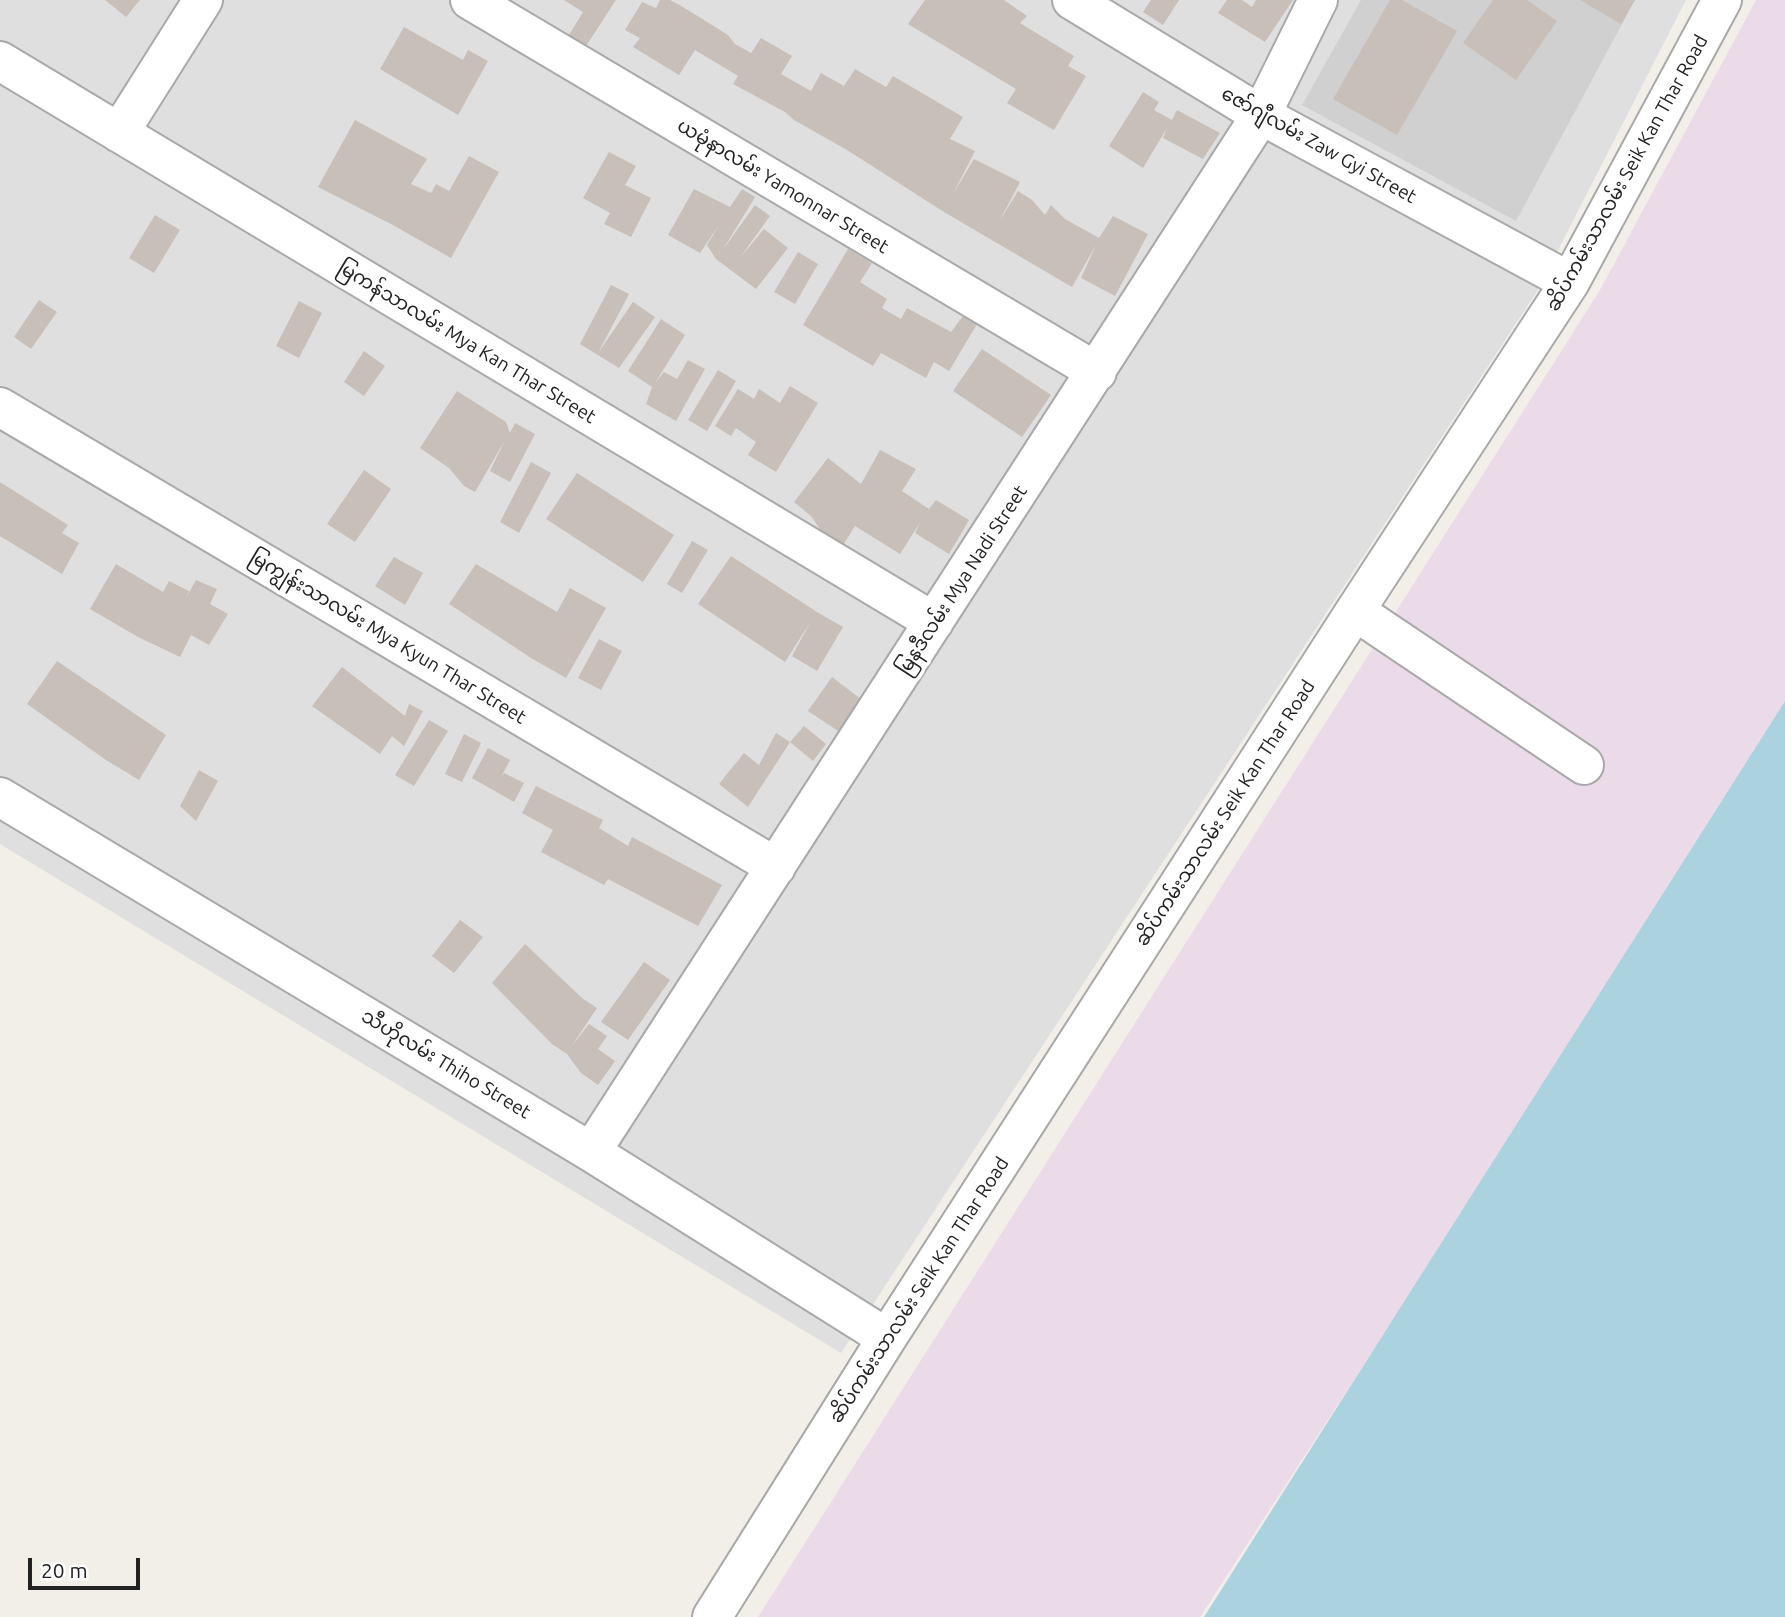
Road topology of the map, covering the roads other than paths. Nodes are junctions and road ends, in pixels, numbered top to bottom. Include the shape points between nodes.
1 (203, 0) edge
2 (470, 0) edge
3 (1072, 0) edge
4 (1318, 0) edge
5 (1722, 0) edge
6 (0, 61) edge
7 (1261, 115) junction
8 (119, 133) junction
9 (1570, 282) junction
10 (1097, 372) junction
11 (0, 408) edge
12 (1355, 611) junction
13 (934, 622) junction
14 (1584, 765) dead end
15 (0, 797) edge
16 (776, 867) junction
17 (591, 1152) junction
18 (887, 1338) junction
19 (712, 1617) edge

1 - 8 street
2 - 10 street, ယမုံနာလမ်း Yamonnar Street
3 - 7 street, ဇော်ဂျီလမ်း Zaw Gyi Street
4 - 7 street, မြနဒီလမ်း Mya Nadi Street
5 - 9 street, ဆိပ်ကမ်းသာလမ်း Seik Kan Thar Road
6 - 8 street, မြကန်သာလမ်း Mya Kan Thar Street
7 - 9 street, ဇော်ဂျီလမ်း Zaw Gyi Street
7 - 10 street, မြနဒီလမ်း Mya Nadi Street
8 - 13 street, မြကန်သာလမ်း Mya Kan Thar Street
9 - 12 street, ဆိပ်ကမ်းသာလမ်း Seik Kan Thar Road
10 - 13 street, မြနဒီလမ်း Mya Nadi Street
11 - 16 street, မြကျွန်းသာလမ်း Mya Kyun Thar Street
12 - 14 street
12 - 18 street, ဆိပ်ကမ်းသာလမ်း Seik Kan Thar Road
13 - 16 street, မြနဒီလမ်း Mya Nadi Street
15 - 17 street, သီဟိုလမ်း Thiho Street
16 - 17 street, မြနဒီလမ်း Mya Nadi Street
17 - 18 street, သီဟိုလမ်း Thiho Street
18 - 19 street, ဆိပ်ကမ်းသာလမ်း Seik Kan Thar Road

